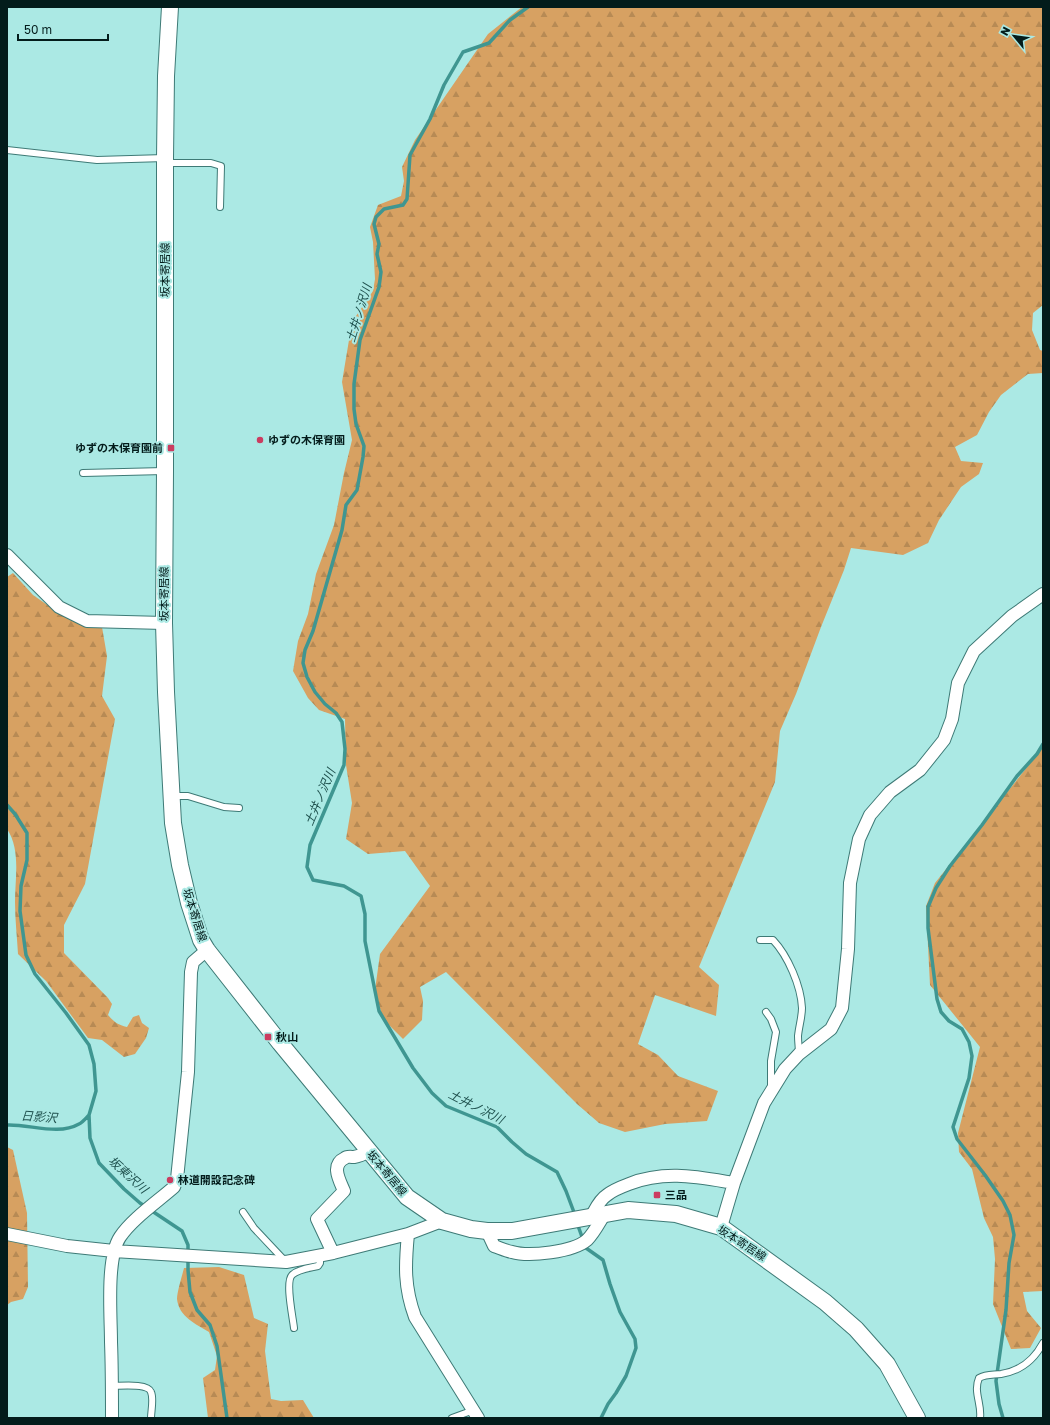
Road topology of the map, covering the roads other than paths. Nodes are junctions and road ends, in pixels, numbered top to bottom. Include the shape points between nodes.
1 (170, 7) edge
2 (7, 150) edge
3 (165, 161) junction
4 (220, 207) dead end
5 (165, 471) junction
6 (83, 473) dead end
7 (7, 555) edge
8 (1043, 594) edge
9 (164, 623) junction
10 (171, 796) junction
11 (239, 808) dead end
12 (760, 940) dead end
13 (207, 950) junction
14 (766, 1012) dead end
15 (799, 1054) junction
16 (771, 1090) junction
17 (369, 1151) junction
18 (734, 1183) junction
19 (243, 1212) dead end
20 (598, 1216) junction
21 (442, 1221) junction
22 (721, 1227) junction
23 (488, 1231) junction
24 (7, 1234) edge
25 (408, 1234) junction
26 (114, 1251) junction
27 (333, 1253) junction
28 (320, 1256) junction
29 (286, 1262) junction
30 (294, 1328) dead end
31 (1043, 1343) edge
32 (112, 1386) junction
33 (476, 1414) edge
34 (112, 1418) edge
35 (151, 1418) edge
36 (452, 1418) edge
37 (917, 1418) edge
38 (980, 1418) edge

1 - 3 main road, 坂本寄居線
2 - 3 lane via 97,160
3 - 4 lane via 211,163 221,166
3 - 5 main road, 坂本寄居線
5 - 6 lane
5 - 9 main road, 坂本寄居線
7 - 9 street via 59,607 87,621
8 - 15 street via 1012,616 974,652 958,683 952,719 944,740 920,770 890,792 870,815 859,840 850,883 848,949 842,1008 831,1029
9 - 10 main road, 坂本寄居線
10 - 11 lane via 188,796 224,807
10 - 13 main road, 坂本寄居線 via 173,823 186,890 201,940
12 - 15 lane via 774,940 791,968 801,998
13 - 17 main road, 坂本寄居線
13 - 26 street via 194,962 191,972 188,1072 178,1178 174,1187 128,1227
14 - 16 lane via 776,1032 771,1061
15 - 16 street
16 - 18 street
17 - 21 main road, 坂本寄居線 via 407,1197
17 - 27 street via 345,1157 338,1164 336,1170 344,1191 318,1219
18 - 20 street via 693,1176 663,1175 643,1178 606,1195 598,1204
18 - 22 street
19 - 29 lane via 254,1228
20 - 22 main road, 坂本寄居線 via 628,1210 676,1214
20 - 23 main road, 坂本寄居線 via 512,1231
20 - 23 street via 586,1240 576,1246 546,1253 512,1253 494,1246
21 - 23 main road, 坂本寄居線
21 - 25 street
22 - 37 main road, 坂本寄居線 via 825,1302 856,1329 887,1364
24 - 26 street via 67,1246
25 - 27 street
25 - 33 street via 405,1264 409,1300 415,1317
26 - 29 street
26 - 32 street via 111,1303
27 - 28 street
28 - 29 street
28 - 30 lane via 318,1266 298,1271 289,1279
31 - 38 lane via 1031,1360 1016,1370 986,1374 979,1378 976,1385
32 - 34 street
32 - 35 lane via 148,1388 151,1392
33 - 36 lane

